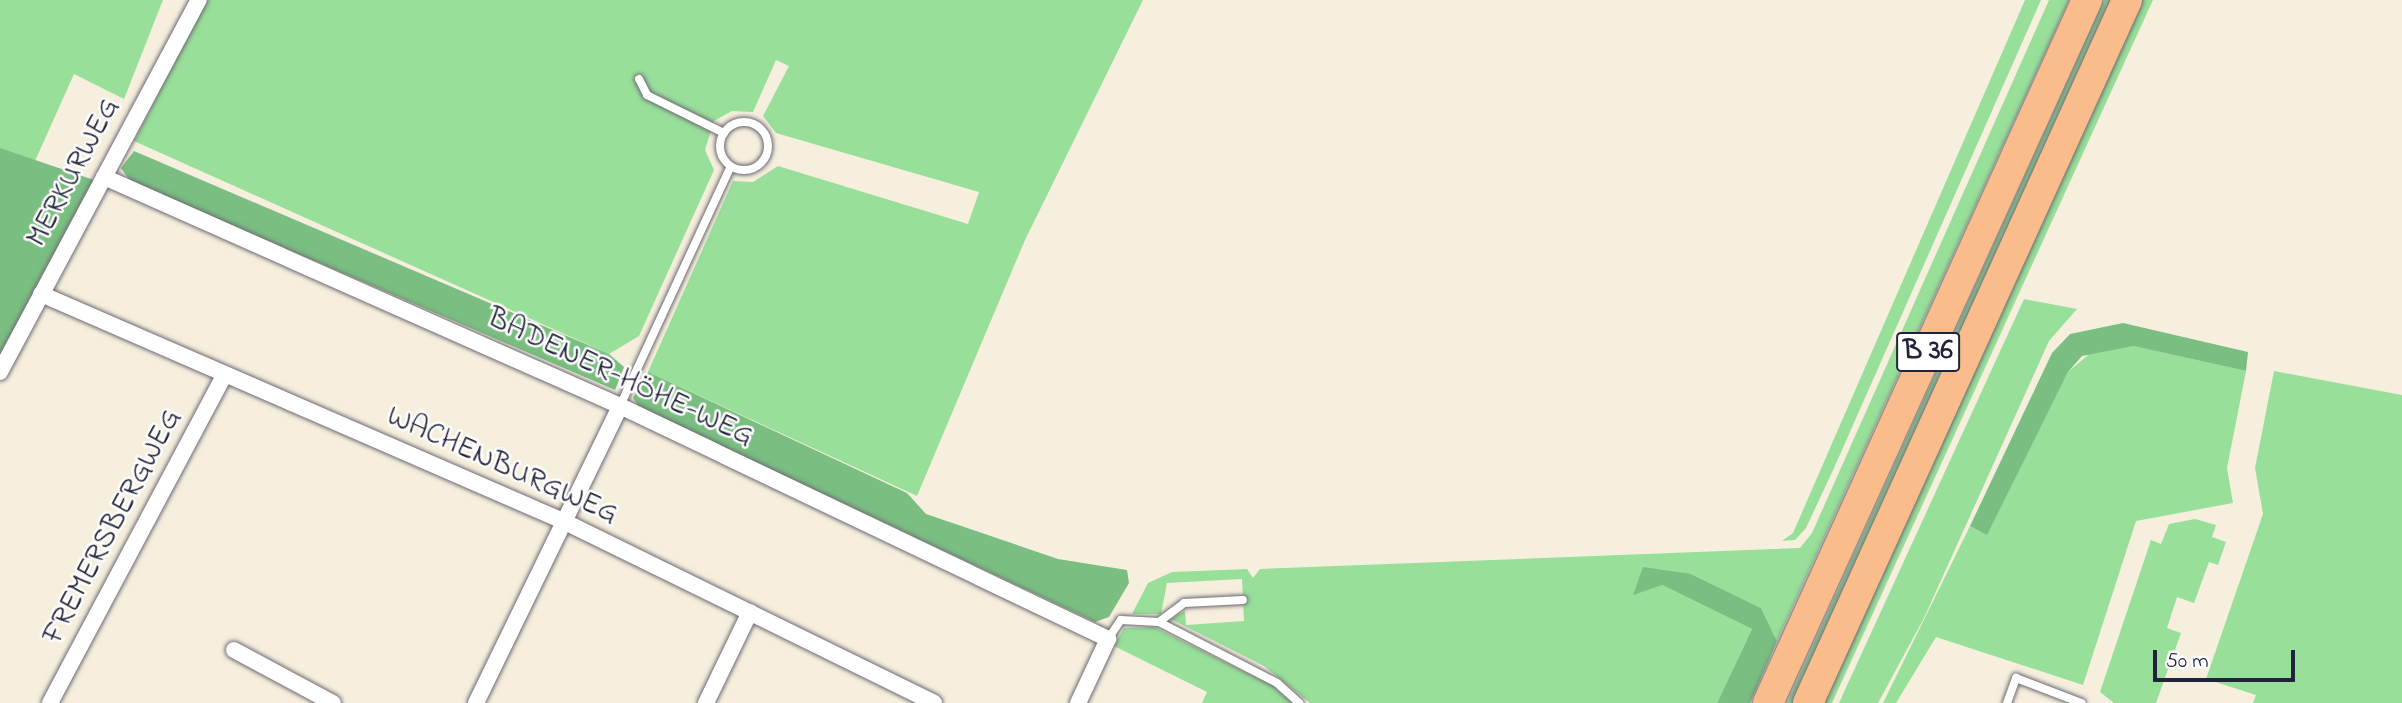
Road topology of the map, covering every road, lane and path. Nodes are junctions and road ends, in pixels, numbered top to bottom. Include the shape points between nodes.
1 (199, 0) edge
2 (2087, 0) edge
3 (2127, 0) edge
4 (639, 79) dead end
5 (724, 132) junction
6 (731, 166) junction
7 (104, 177) junction
8 (41, 295) junction
9 (0, 372) edge
10 (224, 376) junction
11 (620, 407) junction
12 (564, 521) junction
13 (1243, 600) dead end
14 (750, 612) junction
15 (1159, 622) junction
16 (1108, 639) junction
17 (234, 650) dead end
18 (50, 703) edge
19 (333, 703) edge
20 (477, 703) edge
21 (706, 703) edge
22 (934, 703) edge
23 (1078, 703) edge
24 (1299, 703) edge
25 (1768, 703) edge
26 (1808, 703) edge
27 (2007, 703) edge
28 (2081, 703) edge

1 - 7 street, MERKURWEG
2 - 25 highway, B 36
3 - 26 highway, B 36
4 - 5 lane via 647,95
5 - 6 lane via 720,149
5 - 6 lane via 745,122 768,140 760,164 747,170
6 - 11 lane
7 - 8 street, MERKURWEG
7 - 11 street, BADENER-HÖHE-WEG
8 - 9 street, MERKURWEG
8 - 10 street, WACHENBURGWEG
10 - 12 street, WACHENBURGWEG
10 - 18 street, FREMERSBERGWEG
11 - 12 street
11 - 16 street, BADENER-HÖHE-WEG
12 - 14 street, WACHENBURGWEG
12 - 20 street
13 - 15 lane via 1184,603
14 - 21 street
14 - 22 street, WACHENBURGWEG
15 - 16 lane via 1121,620
15 - 24 lane via 1276,683
16 - 23 street
17 - 19 street
27 - 28 lane via 2016,678

